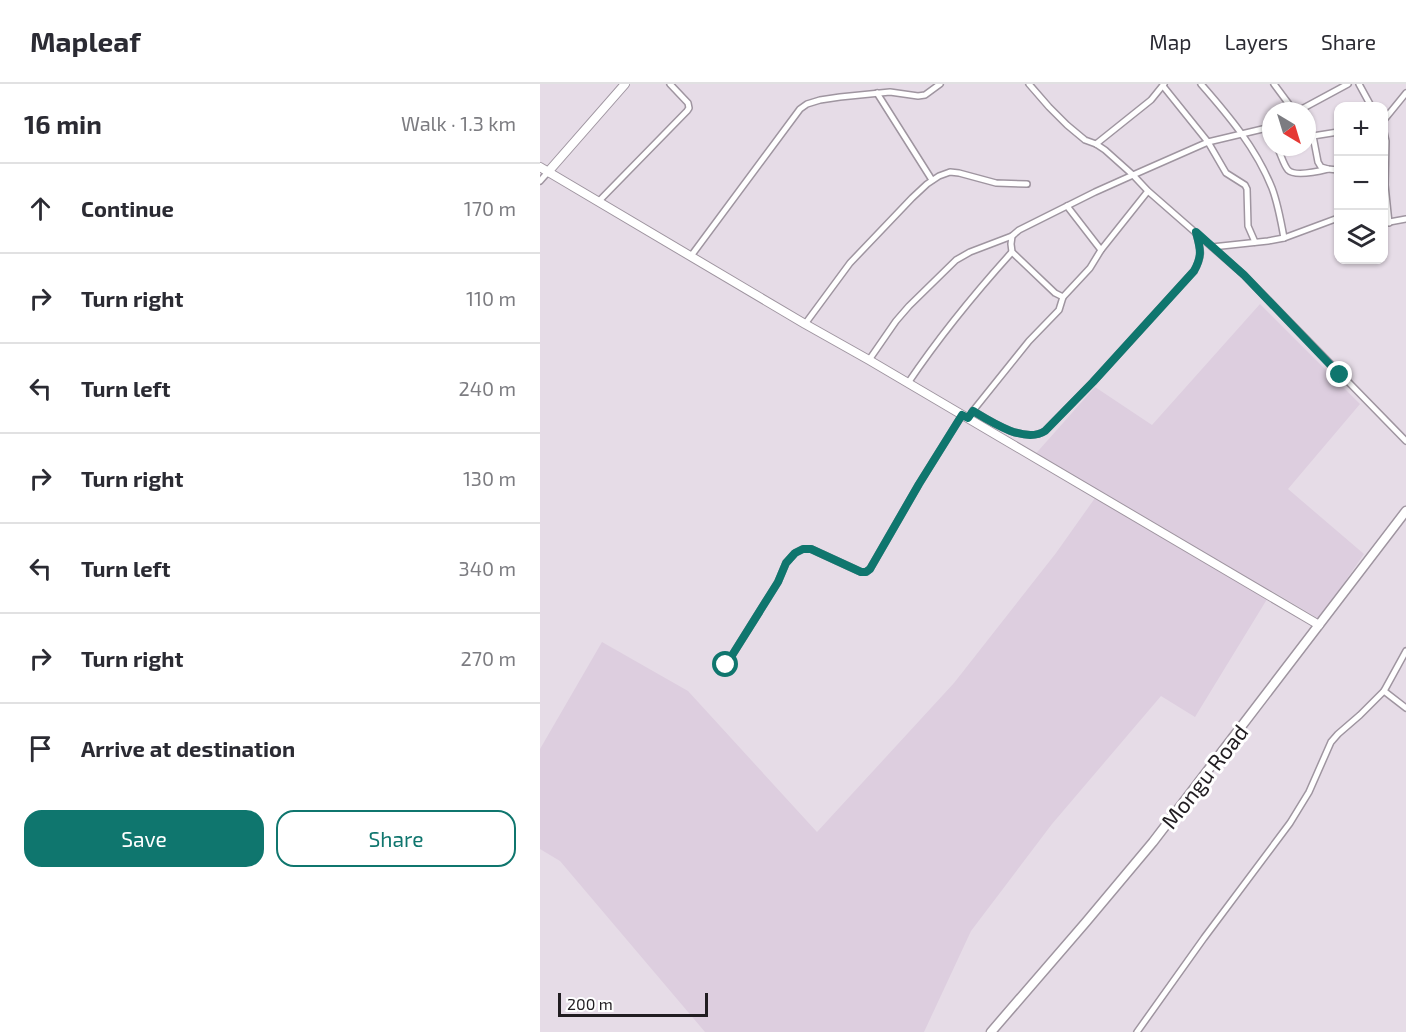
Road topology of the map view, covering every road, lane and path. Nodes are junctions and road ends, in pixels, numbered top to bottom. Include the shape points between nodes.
1 (625, 84) edge
2 (670, 84) edge
3 (940, 84) edge
4 (1029, 84) edge
5 (1201, 84) edge
6 (1274, 84) edge
7 (1348, 84) edge
8 (1359, 84) edge
9 (1163, 85) edge
10 (877, 93) junction
11 (1406, 93) edge
12 (1289, 102) edge
13 (1316, 102) edge
14 (1369, 102) edge
15 (1388, 114) edge
16 (1262, 130) edge
17 (1334, 133) edge
18 (1242, 134) junction
19 (1316, 136) edge
20 (1208, 142) junction
21 (1096, 144) junction
22 (1316, 152) edge
23 (1281, 156) edge
24 (1386, 156) edge
25 (540, 167) edge
26 (1328, 169) junction
27 (1334, 170) edge
28 (548, 172) junction
29 (1133, 175) junction
30 (932, 180) junction
31 (540, 181) edge
32 (1027, 183) dead end
33 (1148, 191) junction
34 (598, 201) junction
35 (1067, 206) junction
36 (1386, 210) edge
37 (1406, 219) edge
38 (1334, 220) edge
39 (1388, 223) edge
40 (1196, 232) junction
41 (1012, 236) junction
42 (1284, 238) junction
43 (1255, 242) junction
44 (1212, 247) junction
45 (1101, 250) junction
46 (1012, 252) junction
47 (691, 256) junction
48 (1063, 297) junction
49 (805, 324) junction
50 (869, 360) junction
51 (908, 383) junction
52 (973, 411) junction
53 (965, 417) junction
54 (1406, 441) edge
55 (1406, 511) edge
56 (1319, 625) junction
57 (1406, 651) edge
58 (726, 665) dead end
59 (1384, 691) junction
60 (1406, 708) edge
61 (991, 1032) edge
62 (1137, 1032) edge

1 - 28 street
2 - 34 street via 689,108
3 - 10 street via 918,96
4 - 21 street via 1067,125 1085,141
5 - 18 street
6 - 12 street
7 - 13 street
8 - 14 street
9 - 20 street
9 - 21 street via 1151,100
10 - 30 street
10 - 47 street via 820,100 800,109
11 - 15 street
16 - 18 street
17 - 19 street
18 - 20 street
18 - 42 street via 1273,190
20 - 29 street
20 - 43 street via 1226,173 1247,189 1248,226
21 - 29 street
22 - 26 street via 1321,167
23 - 26 street via 1292,173
24 - 36 street
25 - 28 street
26 - 27 street
28 - 31 street
28 - 34 street
29 - 33 street
29 - 35 street
30 - 32 street via 950,172 996,183
30 - 49 street via 850,263
33 - 40 street
33 - 45 street
34 - 47 street
35 - 41 street
35 - 45 street
37 - 39 street
38 - 42 street
40 - 44 street
40 - 52 street via 1200,261 1194,271 1045,431 1031,435 1002,428
41 - 46 street
41 - 50 street via 957,260 902,313
42 - 43 street
43 - 44 street
44 - 54 street
45 - 48 street
46 - 48 street
46 - 51 street via 950,325
47 - 49 street
48 - 52 street via 1059,310
49 - 50 street
50 - 51 street
51 - 53 street
52 - 53 street
53 - 56 street
53 - 58 street via 919,484 870,569 861,572 811,549 795,553
55 - 56 main road, Mongu Road
56 - 61 main road, Mongu Road via 1138,861
57 - 59 street
59 - 60 street
59 - 62 street via 1331,742 1290,823

